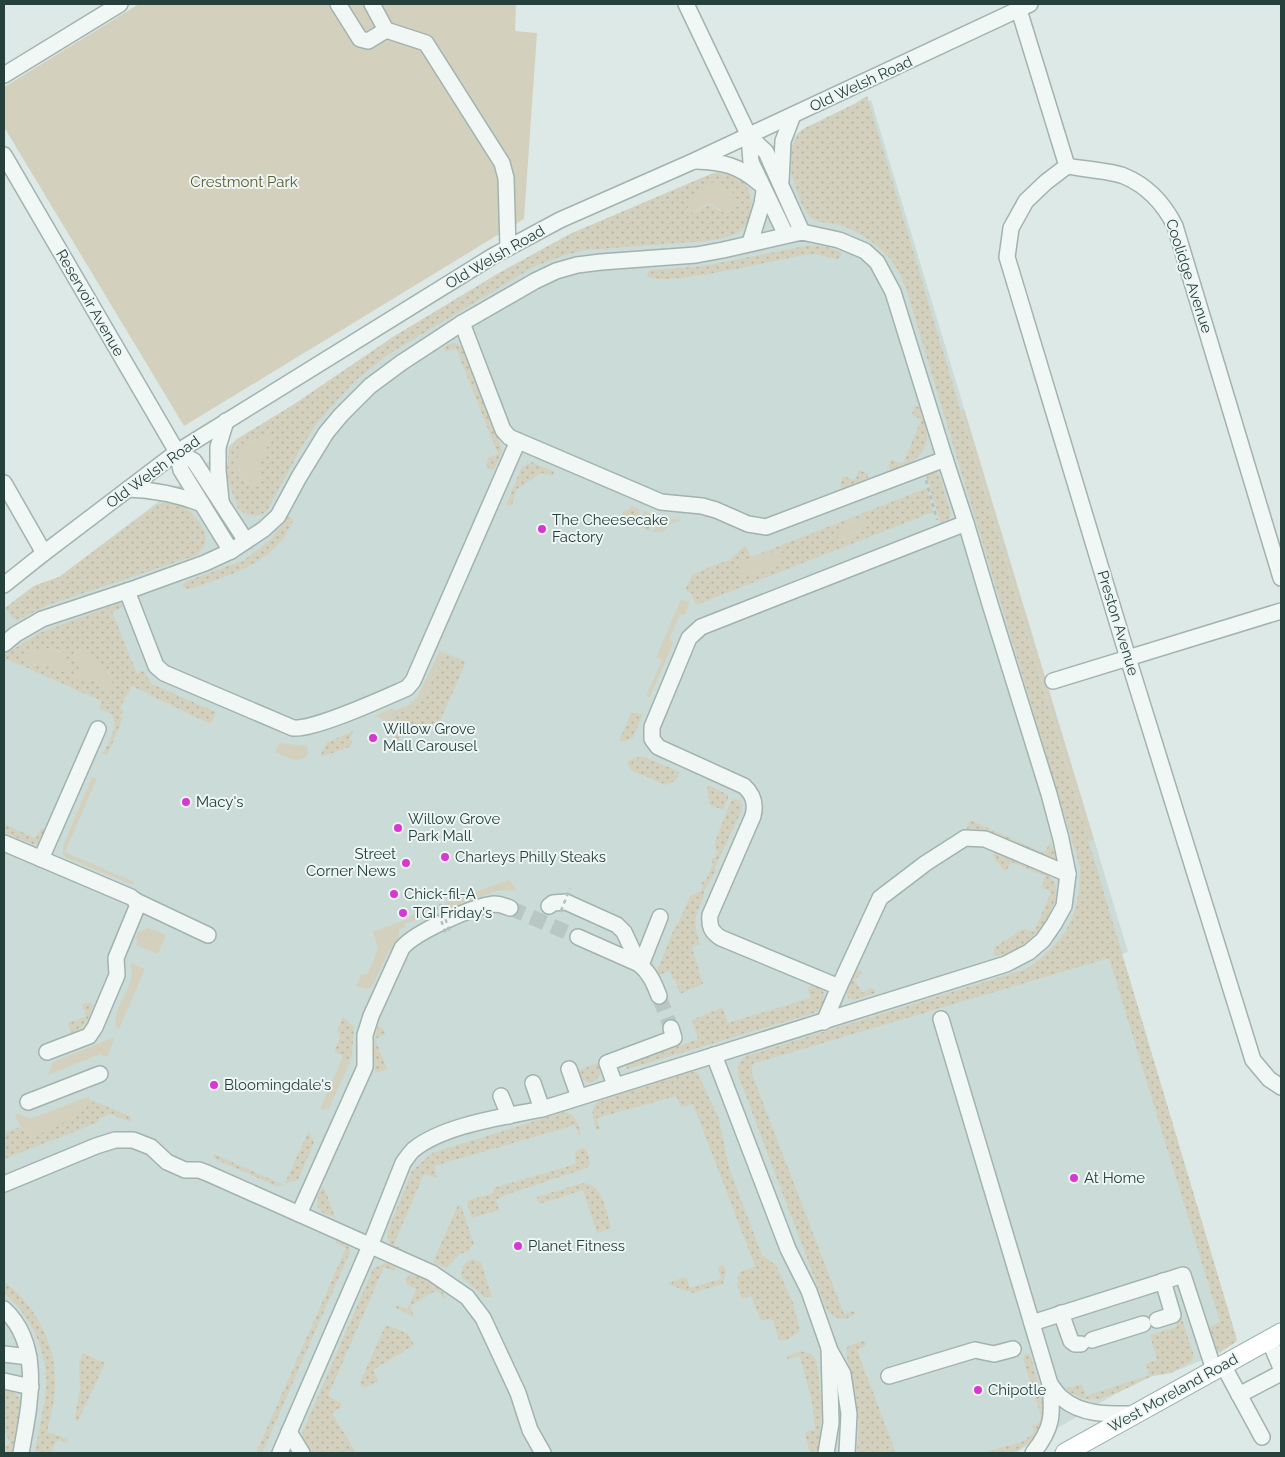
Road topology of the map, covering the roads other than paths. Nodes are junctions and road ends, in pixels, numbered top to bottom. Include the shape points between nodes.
1 (120, 4) edge
2 (338, 4) edge
3 (372, 4) edge
4 (686, 4) edge
5 (1025, 7) edge
6 (386, 30) junction
7 (4, 75) edge
8 (793, 115) junction
9 (749, 136) junction
10 (4, 155) edge
11 (694, 161) junction
12 (1067, 166) junction
13 (781, 182) junction
14 (762, 188) junction
15 (802, 232) junction
16 (786, 235) junction
17 (750, 243) junction
18 (508, 248) junction
19 (462, 323) junction
20 (226, 421) junction
21 (518, 441) junction
22 (177, 452) junction
23 (944, 459) junction
24 (4, 483) edge
25 (128, 489) junction
26 (202, 504) junction
27 (222, 504) junction
28 (966, 523) junction
29 (246, 541) junction
30 (231, 551) junction
31 (44, 553) junction
32 (1281, 578) edge
33 (4, 585) edge
34 (127, 591) junction
35 (1281, 611) edge
36 (4, 644) edge
37 (1128, 658) junction
38 (1053, 681) dead end
39 (98, 729) dead end
40 (4, 843) edge
41 (41, 859) junction
42 (1068, 874) junction
43 (136, 901) junction
44 (510, 908) tunnel mouth
45 (555, 908) road end
46 (660, 917) dead end
47 (208, 935) dead end
48 (578, 937) tunnel mouth
49 (640, 964) junction
50 (839, 988) junction
51 (659, 996) tunnel mouth
52 (941, 1019) dead end
53 (824, 1022) junction
54 (671, 1028) dead end
55 (47, 1052) dead end
56 (714, 1055) junction
57 (568, 1069) dead end
58 (100, 1074) dead end
59 (532, 1083) dead end
60 (615, 1085) junction
61 (1281, 1087) edge
62 (501, 1096) dead end
63 (579, 1097) junction
64 (28, 1102) dead end
65 (542, 1109) junction
66 (509, 1116) junction
67 (4, 1184) edge
68 (299, 1214) junction
69 (370, 1246) junction
70 (1163, 1281) junction
71 (4, 1309) edge
72 (1061, 1313) junction
73 (1032, 1322) junction
74 (1275, 1337) edge
75 (829, 1348) junction
76 (1013, 1349) dead end
77 (4, 1354) edge
78 (29, 1357) junction
79 (1219, 1368) junction
80 (1281, 1368) edge
81 (1281, 1373) edge
82 (889, 1376) dead end
83 (4, 1381) edge
84 (1050, 1384) junction
85 (31, 1387) junction
86 (1239, 1395) junction
87 (1136, 1414) junction
88 (1262, 1438) dead end
89 (286, 1445) edge
90 (21, 1453) edge
91 (302, 1453) edge
92 (543, 1453) edge
93 (826, 1453) edge
94 (847, 1453) edge
95 (1033, 1453) edge
96 (1065, 1453) edge

1 - 7 street
2 - 6 street via 360,39 368,41
3 - 6 street
4 - 9 street
5 - 8 street, Old Welsh Road
5 - 12 street
6 - 18 street via 426,43 502,163 506,178
8 - 9 street, Old Welsh Road
8 - 13 street via 784,141
9 - 11 street, Old Welsh Road
9 - 13 street via 766,152
9 - 14 street via 751,162
10 - 22 street, Reservoir Avenue
11 - 14 street via 718,162 737,168
11 - 18 street, Old Welsh Road via 560,220
12 - 32 street, Coolidge Avenue via 1123,175 1146,188 1166,208 1175,226
12 - 37 street, Preston Avenue via 1026,201 1011,228 1007,258
13 - 15 street
14 - 16 street
14 - 17 street via 762,204
15 - 16 street
15 - 23 street via 852,245 877,262 903,320
16 - 17 street
17 - 19 street via 696,255 577,265 535,281
18 - 20 street, Old Welsh Road
19 - 21 street via 503,430
19 - 29 street via 370,386 340,414 315,449 278,516
20 - 22 street, Old Welsh Road
20 - 27 street via 218,447
21 - 23 street via 661,502 702,506 748,524 766,527
21 - 34 street via 413,681 407,688 340,716 305,728 293,728 164,673 156,666
22 - 25 street, Old Welsh Road
22 - 26 street via 181,470
22 - 27 street via 194,461
23 - 28 street
24 - 31 street
25 - 26 street via 170,493
25 - 31 street, Old Welsh Road
26 - 30 street
27 - 29 street
28 - 42 street via 1049,794
28 - 50 street via 701,627 689,638 652,727 652,739 658,747 744,786 754,799 753,816 710,915 713,933
29 - 30 street
30 - 34 street
31 - 33 street, Old Welsh Road
34 - 36 street via 42,619
35 - 37 street
37 - 38 street
37 - 61 street, Preston Avenue via 1253,1060 1269,1080
39 - 41 street
40 - 41 street
41 - 43 street
42 - 50 street via 985,839 965,838 880,898
42 - 53 street via 1064,906 1043,940 1029,952 1006,964
43 - 47 street
43 - 55 street via 137,908 116,958 117,975 95,1027 88,1036
44 - 68 street via 493,904 467,913 418,934 402,948 365,1035 365,1067
45 - 49 street via 553,903 566,902 617,925
46 - 49 street
48 - 49 street
49 - 51 street via 654,981
50 - 53 street
52 - 73 street
53 - 56 street
54 - 60 street via 674,1038 639,1046 605,1059
56 - 60 street
56 - 75 street via 788,1249 810,1292
57 - 63 street
58 - 64 street
59 - 65 street
60 - 63 street
62 - 66 street
63 - 65 street
65 - 66 street
66 - 69 street via 434,1137 412,1151 403,1163
67 - 68 street via 96,1146 126,1139 150,1147 168,1162 185,1170 207,1173
68 - 69 street
69 - 89 street
69 - 92 street via 432,1274 467,1297 488,1326 518,1393 530,1430
70 - 72 street
70 - 72 street via 1173,1315 1075,1344
70 - 79 street via 1183,1275
71 - 78 street via 24,1338
72 - 73 street
73 - 84 street
74 - 79 main road, West Moreland Road
74 - 80 street
75 - 93 street via 831,1423
75 - 94 street via 843,1374 849,1414
76 - 82 street via 994,1354 975,1350
77 - 78 street
78 - 85 street
79 - 86 street
79 - 87 main road, West Moreland Road
81 - 86 street
83 - 85 street
84 - 87 street via 1063,1400 1078,1408 1100,1414
84 - 95 street via 1050,1426
85 - 90 street
86 - 88 street
87 - 96 main road, West Moreland Road
89 - 91 street

